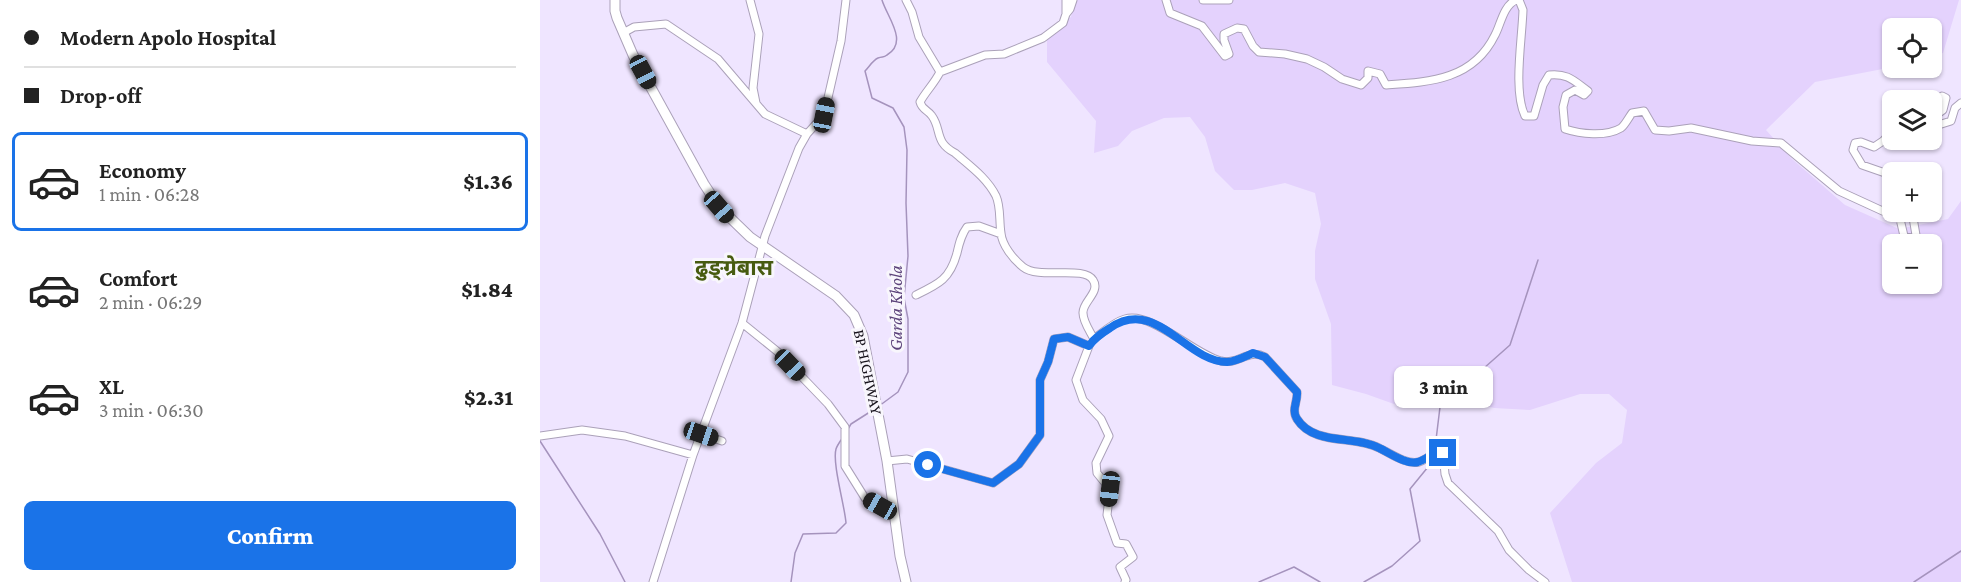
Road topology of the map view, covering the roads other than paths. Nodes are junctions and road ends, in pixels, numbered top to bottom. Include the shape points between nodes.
1 (615, 0) edge
2 (750, 0) edge
3 (846, 0) edge
4 (906, 0) edge
5 (1066, 0) edge
6 (1073, 0) edge
7 (1166, 0) edge
8 (1203, 0) edge
9 (1229, 0) edge
10 (1517, 0) edge
11 (1066, 14) junction
12 (623, 33) junction
13 (940, 72) junction
14 (1942, 96) edge
15 (1961, 103) edge
16 (756, 104) junction
17 (1942, 111) edge
18 (1942, 124) edge
19 (807, 134) junction
20 (1882, 142) edge
21 (1882, 171) edge
22 (1882, 210) edge
23 (1901, 222) edge
24 (1914, 222) edge
25 (1000, 234) junction
26 (763, 247) junction
27 (916, 295) dead end
28 (742, 323) junction
29 (1094, 339) junction
30 (1089, 346) junction
31 (701, 434) junction
32 (540, 436) edge
33 (722, 441) dead end
34 (693, 455) junction
35 (887, 461) junction
36 (894, 514) junction
37 (652, 582) edge
38 (906, 582) edge
39 (1125, 582) edge
40 (1545, 582) edge

1 - 12 highway, BP HIGHWAY
2 - 16 street via 759,34 753,88
3 - 19 street via 824,115
4 - 13 street via 919,37
5 - 11 street
6 - 11 street
7 - 10 street via 1170,13 1202,26 1224,56 1229,54 1224,34 1244,29 1258,52 1307,60 1361,85 1368,78 1368,71 1380,74 1386,85 1418,83 1470,67 1484,53 1510,3
8 - 9 street
10 - 22 street via 1523,10 1518,91 1525,116 1534,116 1549,75 1561,74 1588,91 1584,95 1575,90 1566,95 1565,129 1575,133 1609,132 1622,127 1632,112 1644,111 1655,129 1691,128 1781,143 1839,190
11 - 13 street via 1063,23 1043,38
12 - 16 street via 634,27 666,24 718,59
12 - 26 highway, BP HIGHWAY via 704,184 730,219
13 - 25 street via 920,105 933,117 938,136 949,150 987,181 997,198
14 - 17 street via 1946,98
15 - 18 street via 1951,121
16 - 19 street via 765,114
19 - 26 street via 783,186
20 - 21 street via 1874,147 1856,143 1853,150 1862,165
23 - 24 street via 1904,236 1911,238 1916,235
25 - 27 street via 979,226 967,227 947,276
25 - 29 street via 1024,268 1037,273 1092,278 1094,291 1083,313
26 - 28 street
26 - 35 highway, BP HIGHWAY via 843,302 854,315 861,329
28 - 31 street
28 - 36 street via 778,352 828,404 845,427 845,466 866,498
29 - 30 street
29 - 40 street via 1125,319 1135,318 1151,322 1206,356 1225,362 1259,354 1297,392 1297,419 1317,435 1371,444 1411,462 1442,451 1449,483 1498,531 1509,550
30 - 35 street via 1068,337 1054,339 1040,380 1040,435 1019,464 993,483 907,459
30 - 39 street via 1076,380 1083,400 1101,419 1109,436 1096,463 1097,473 1110,489 1107,515 1117,543 1126,544 1132,557 1120,567
31 - 33 street
31 - 34 street
32 - 34 street via 582,430 625,436
34 - 37 street
35 - 36 highway, BP HIGHWAY
36 - 38 highway, BP HIGHWAY

